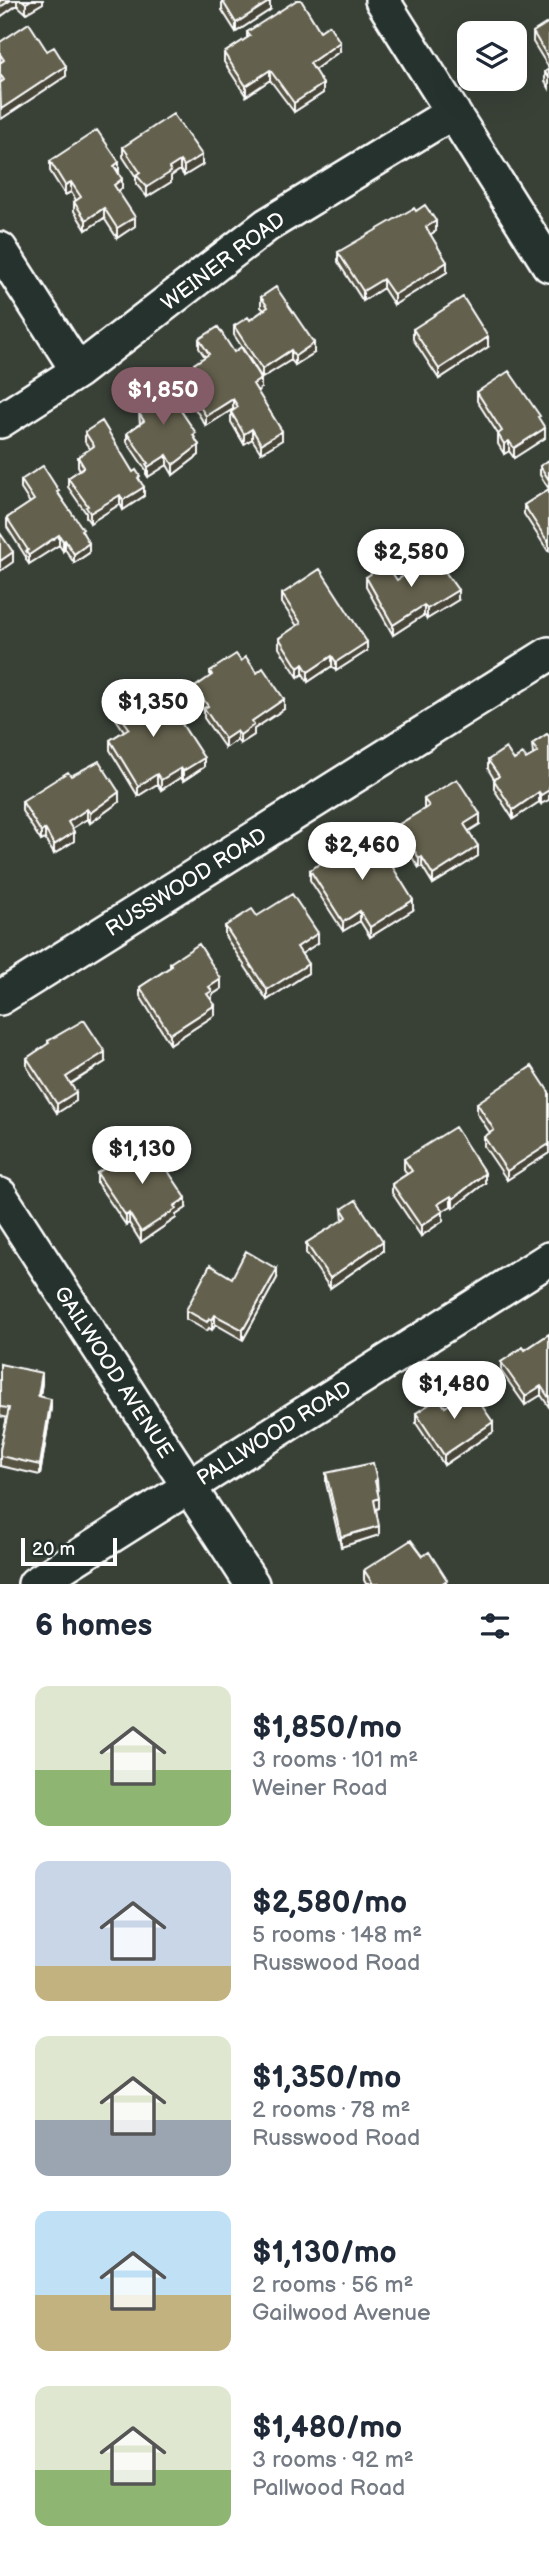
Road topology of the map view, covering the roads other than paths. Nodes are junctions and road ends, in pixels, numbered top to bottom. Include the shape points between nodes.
1 (382, 0) edge
2 (453, 112) junction
3 (0, 249) edge
4 (549, 265) edge
5 (78, 371) junction
6 (0, 421) edge
7 (549, 654) edge
8 (0, 998) edge
9 (0, 1195) edge
10 (549, 1259) edge
11 (188, 1487) junction
12 (35, 1584) edge
13 (252, 1584) edge

1 - 2 street
2 - 4 street
2 - 5 street, WEINER ROAD via 267,225
3 - 5 street
5 - 6 street, WEINER ROAD
7 - 8 street, RUSSWOOD ROAD
9 - 11 street, GAILWOOD AVENUE
10 - 11 street, PALLWOOD ROAD
11 - 12 street, PALLWOOD ROAD
11 - 13 street, GAILWOOD AVENUE

